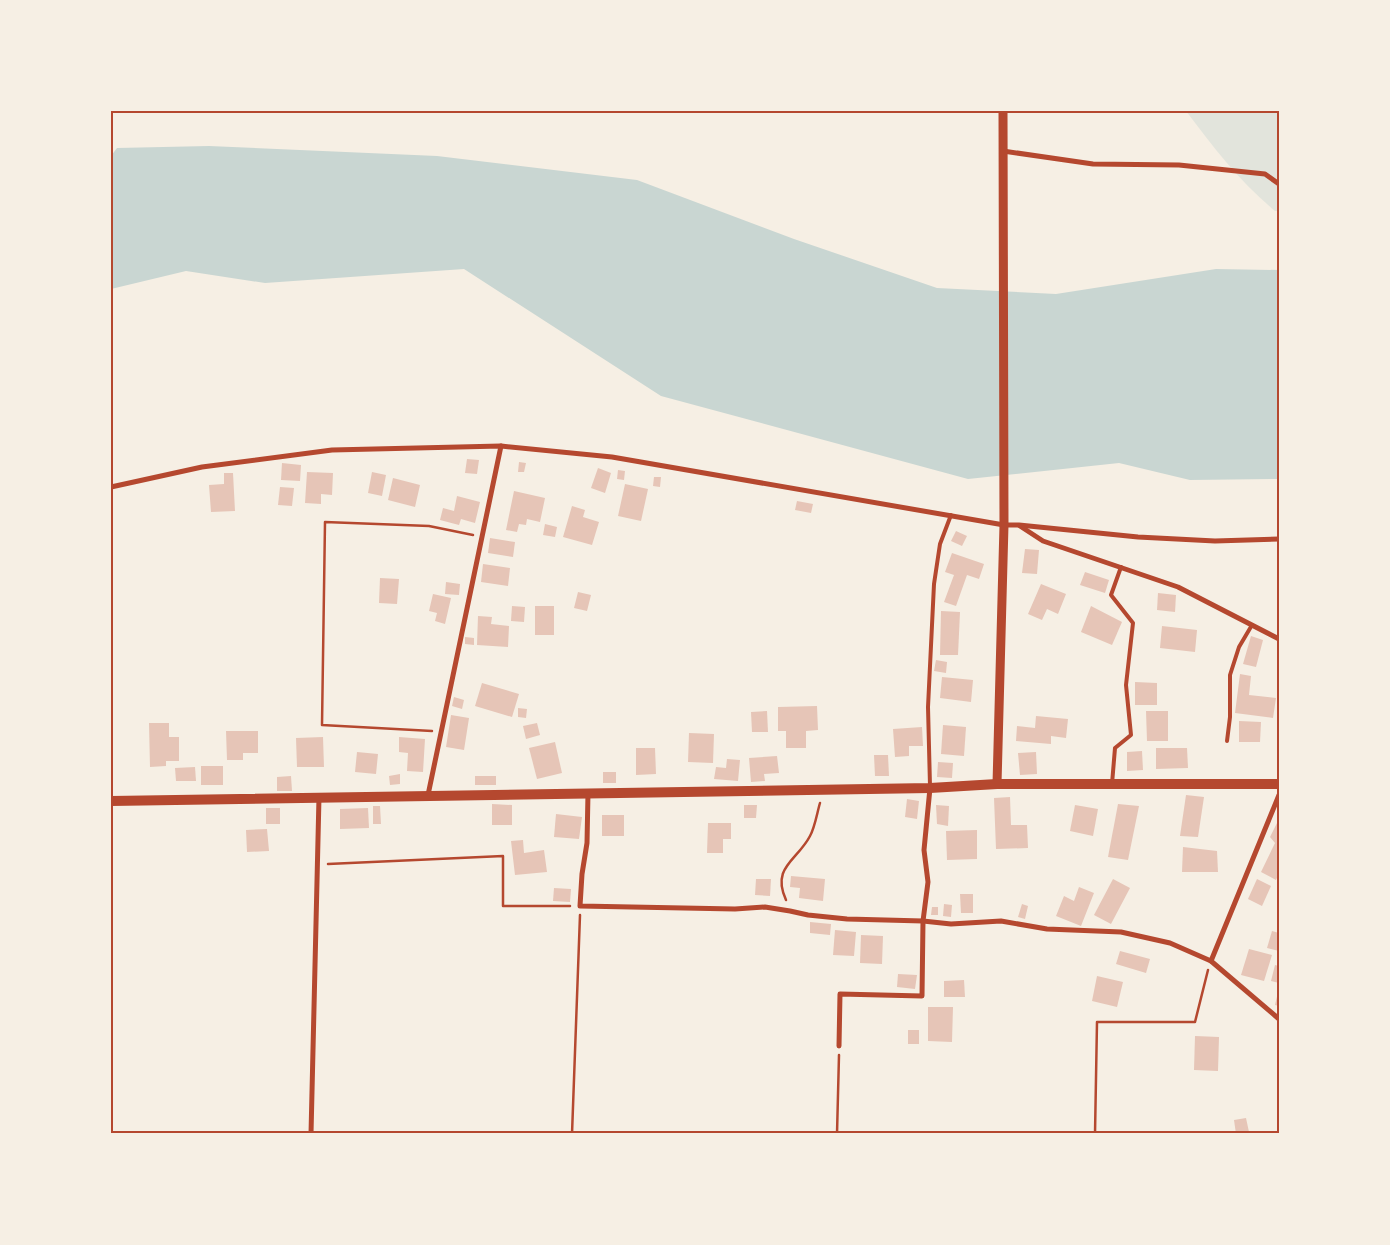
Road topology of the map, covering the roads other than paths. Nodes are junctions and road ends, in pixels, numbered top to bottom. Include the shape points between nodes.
1 (1004, 111) edge
2 (1003, 151) junction
3 (1279, 184) edge
4 (501, 446) junction
5 (111, 487) edge
6 (951, 515) junction
7 (1004, 525) junction
8 (1020, 525) junction
9 (1279, 539) edge
10 (1121, 567) junction
11 (1252, 625) junction
12 (1279, 639) edge
13 (1227, 741) dead end
14 (997, 784) junction
15 (1112, 784) junction
16 (1279, 784) edge
17 (930, 788) junction
18 (588, 793) junction
19 (428, 795) junction
20 (1279, 795) edge
21 (319, 797) junction
22 (111, 801) edge
23 (923, 921) junction
24 (1211, 961) junction
25 (1279, 1019) edge
26 (839, 1046) road end
27 (311, 1134) edge

1 - 2 street
2 - 3 street via 1093,164 1179,165 1265,174
2 - 7 street
4 - 5 street via 332,450 202,467
4 - 6 street via 612,457
4 - 19 street
6 - 7 street
6 - 17 lane via 940,544 934,584 928,707
7 - 8 street
7 - 14 street
8 - 9 street via 1138,537 1215,541
8 - 10 street via 1043,541
10 - 11 street via 1178,587
10 - 15 lane via 1111,595 1133,623 1126,685 1131,735 1115,748
11 - 12 street
11 - 13 lane via 1238,647 1230,675
14 - 15 main road
14 - 17 main road
15 - 16 main road
17 - 18 main road
17 - 23 street via 924,850 928,882
18 - 19 main road
18 - 23 street via 587,844 580,906 765,907 848,919
19 - 21 main road
20 - 24 street
21 - 22 main road
21 - 27 street
23 - 24 street via 951,924 1001,921 1047,929 1121,932 1170,943
23 - 26 street via 922,996 840,994
24 - 25 street

